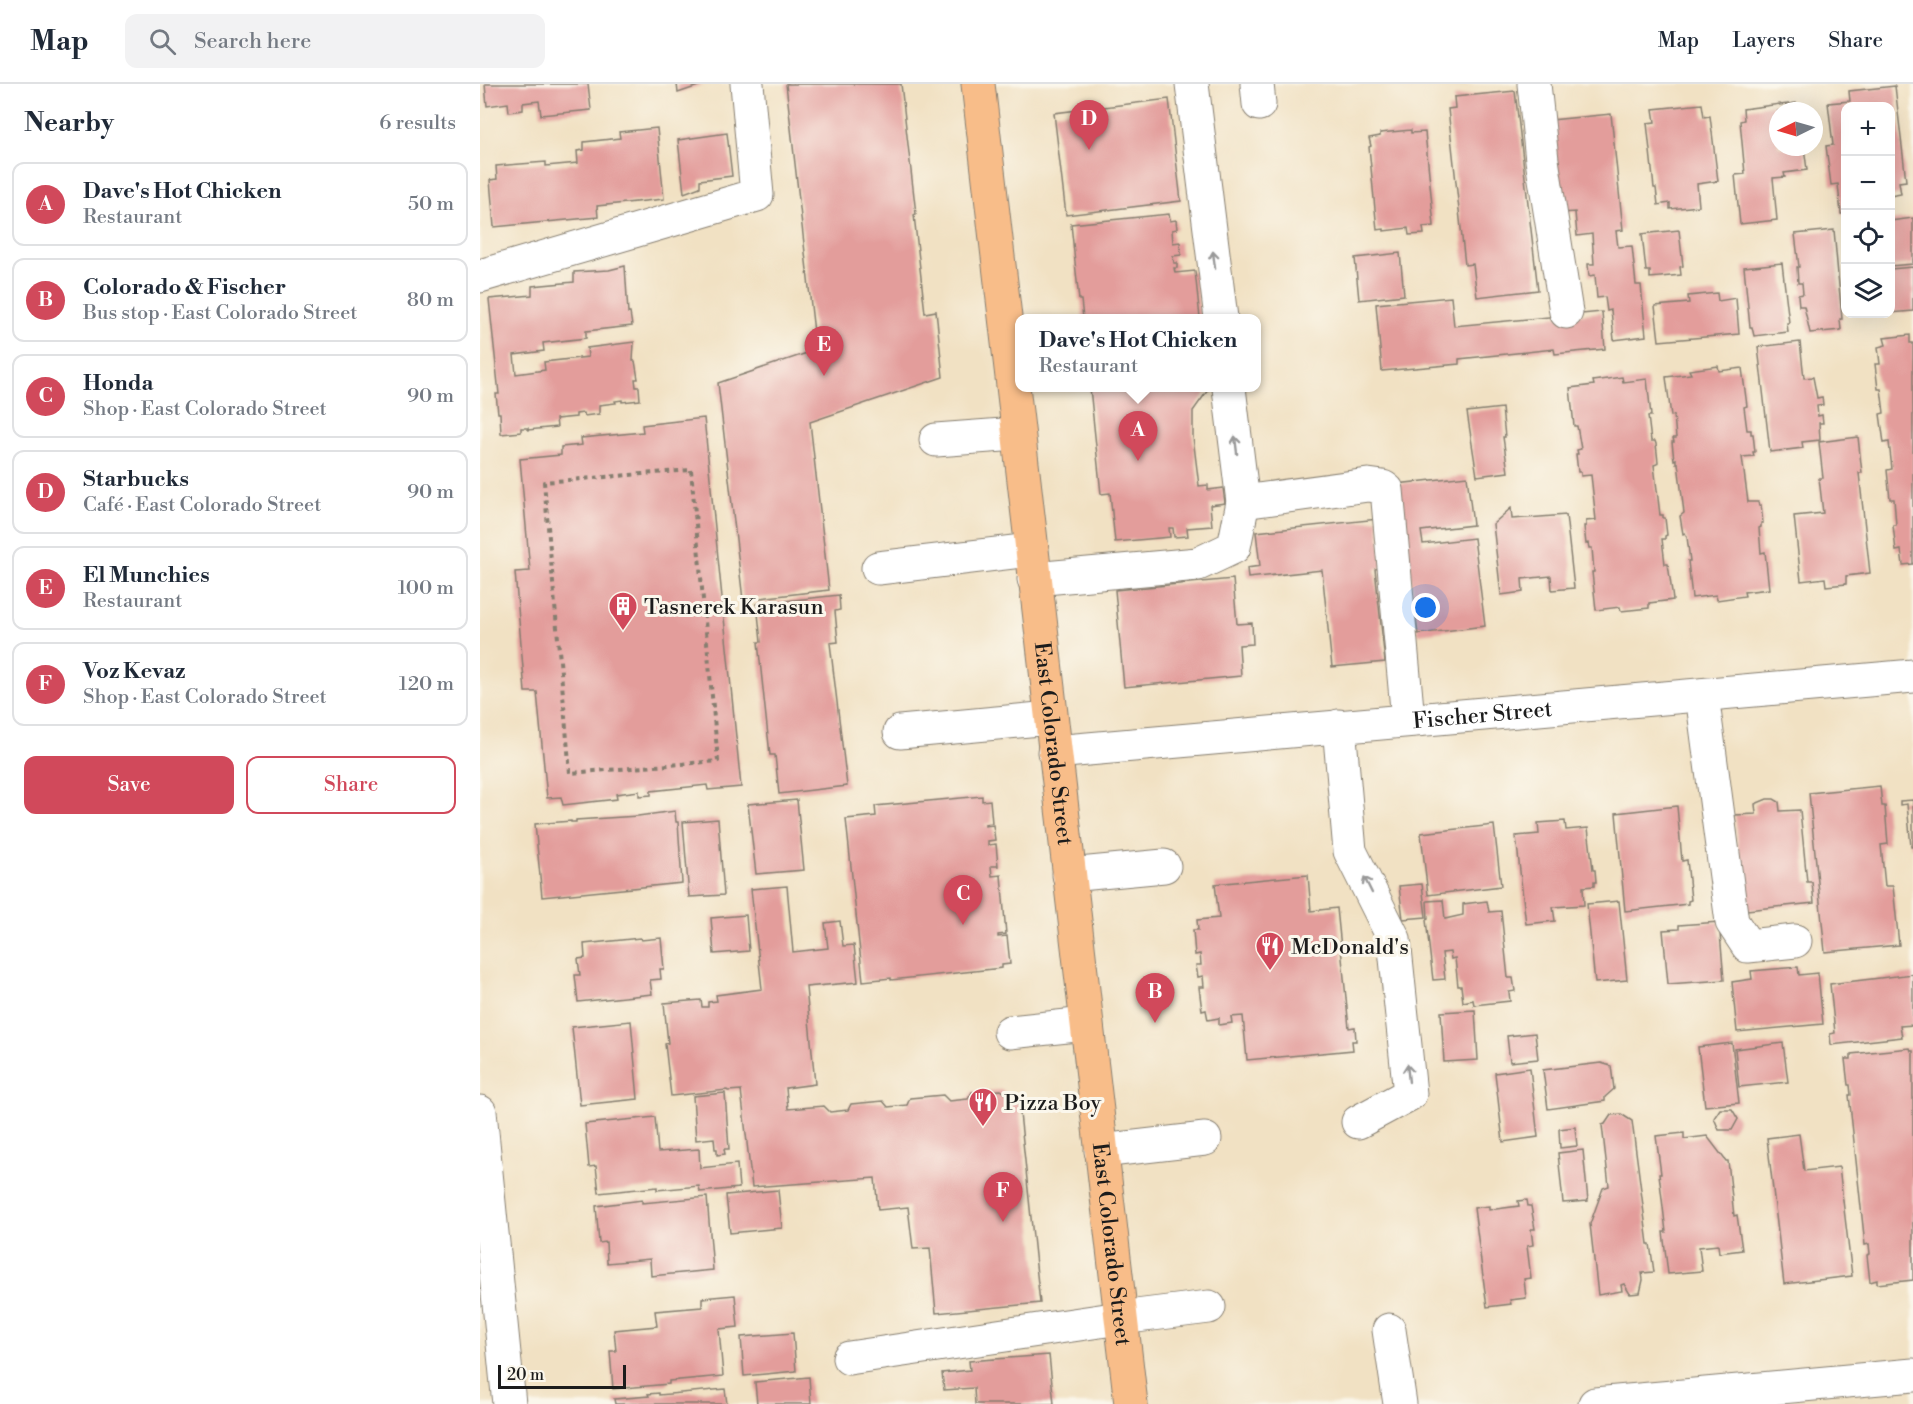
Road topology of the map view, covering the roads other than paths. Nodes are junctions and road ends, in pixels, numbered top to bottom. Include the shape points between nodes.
1 (747, 84) edge
2 (978, 84) edge
3 (1192, 84) edge
4 (1534, 84) edge
5 (480, 276) edge
6 (1566, 312) dead end
7 (1221, 314) edge
8 (1230, 392) edge
9 (1017, 434) junction
10 (936, 440) dead end
11 (1243, 502) junction
12 (1033, 565) junction
13 (878, 568) dead end
14 (1913, 676) edge
15 (1702, 695) junction
16 (1050, 718) junction
17 (1408, 720) junction
18 (1338, 726) junction
19 (900, 732) dead end
20 (1054, 752) junction
21 (1164, 866) dead end
22 (1069, 875) junction
23 (1795, 942) dead end
24 (1086, 1024) junction
25 (1010, 1032) dead end
26 (480, 1112) edge
27 (1358, 1122) dead end
28 (1205, 1139) dead end
29 (1101, 1151) junction
30 (1209, 1307) dead end
31 (1120, 1318) junction
32 (1389, 1330) dead end
33 (849, 1358) dead end
34 (1913, 1375) edge
35 (509, 1404) edge
36 (1131, 1404) edge
37 (1400, 1404) edge
38 (1595, 1404) edge

1 - 5 street via 757,195
2 - 9 main road, East Colorado Street
7 -> 3 street
4 - 6 street
11 -> 8 street
9 - 10 street
9 - 12 main road, East Colorado Street
11 - 12 street via 1234,547 1198,564
11 - 17 street via 1368,485 1387,490
12 - 13 street
12 - 16 main road, East Colorado Street
14 - 15 street, Fischer Street
15 - 17 street, Fischer Street
15 - 23 street via 1732,922 1748,946
16 - 19 street
16 - 20 main road, East Colorado Street
17 - 18 street, Fischer Street
18 - 20 street, Fischer Street
27 -> 18 street via 1410,1094 1394,939 1350,851
20 - 22 main road, East Colorado Street
21 - 22 street
22 - 24 main road, East Colorado Street
24 - 25 street
24 - 29 main road, East Colorado Street
26 - 35 street
28 - 29 street
29 - 31 main road, East Colorado Street
30 - 31 street
31 - 33 street
31 - 36 main road, East Colorado Street
32 - 37 street
34 - 38 street

